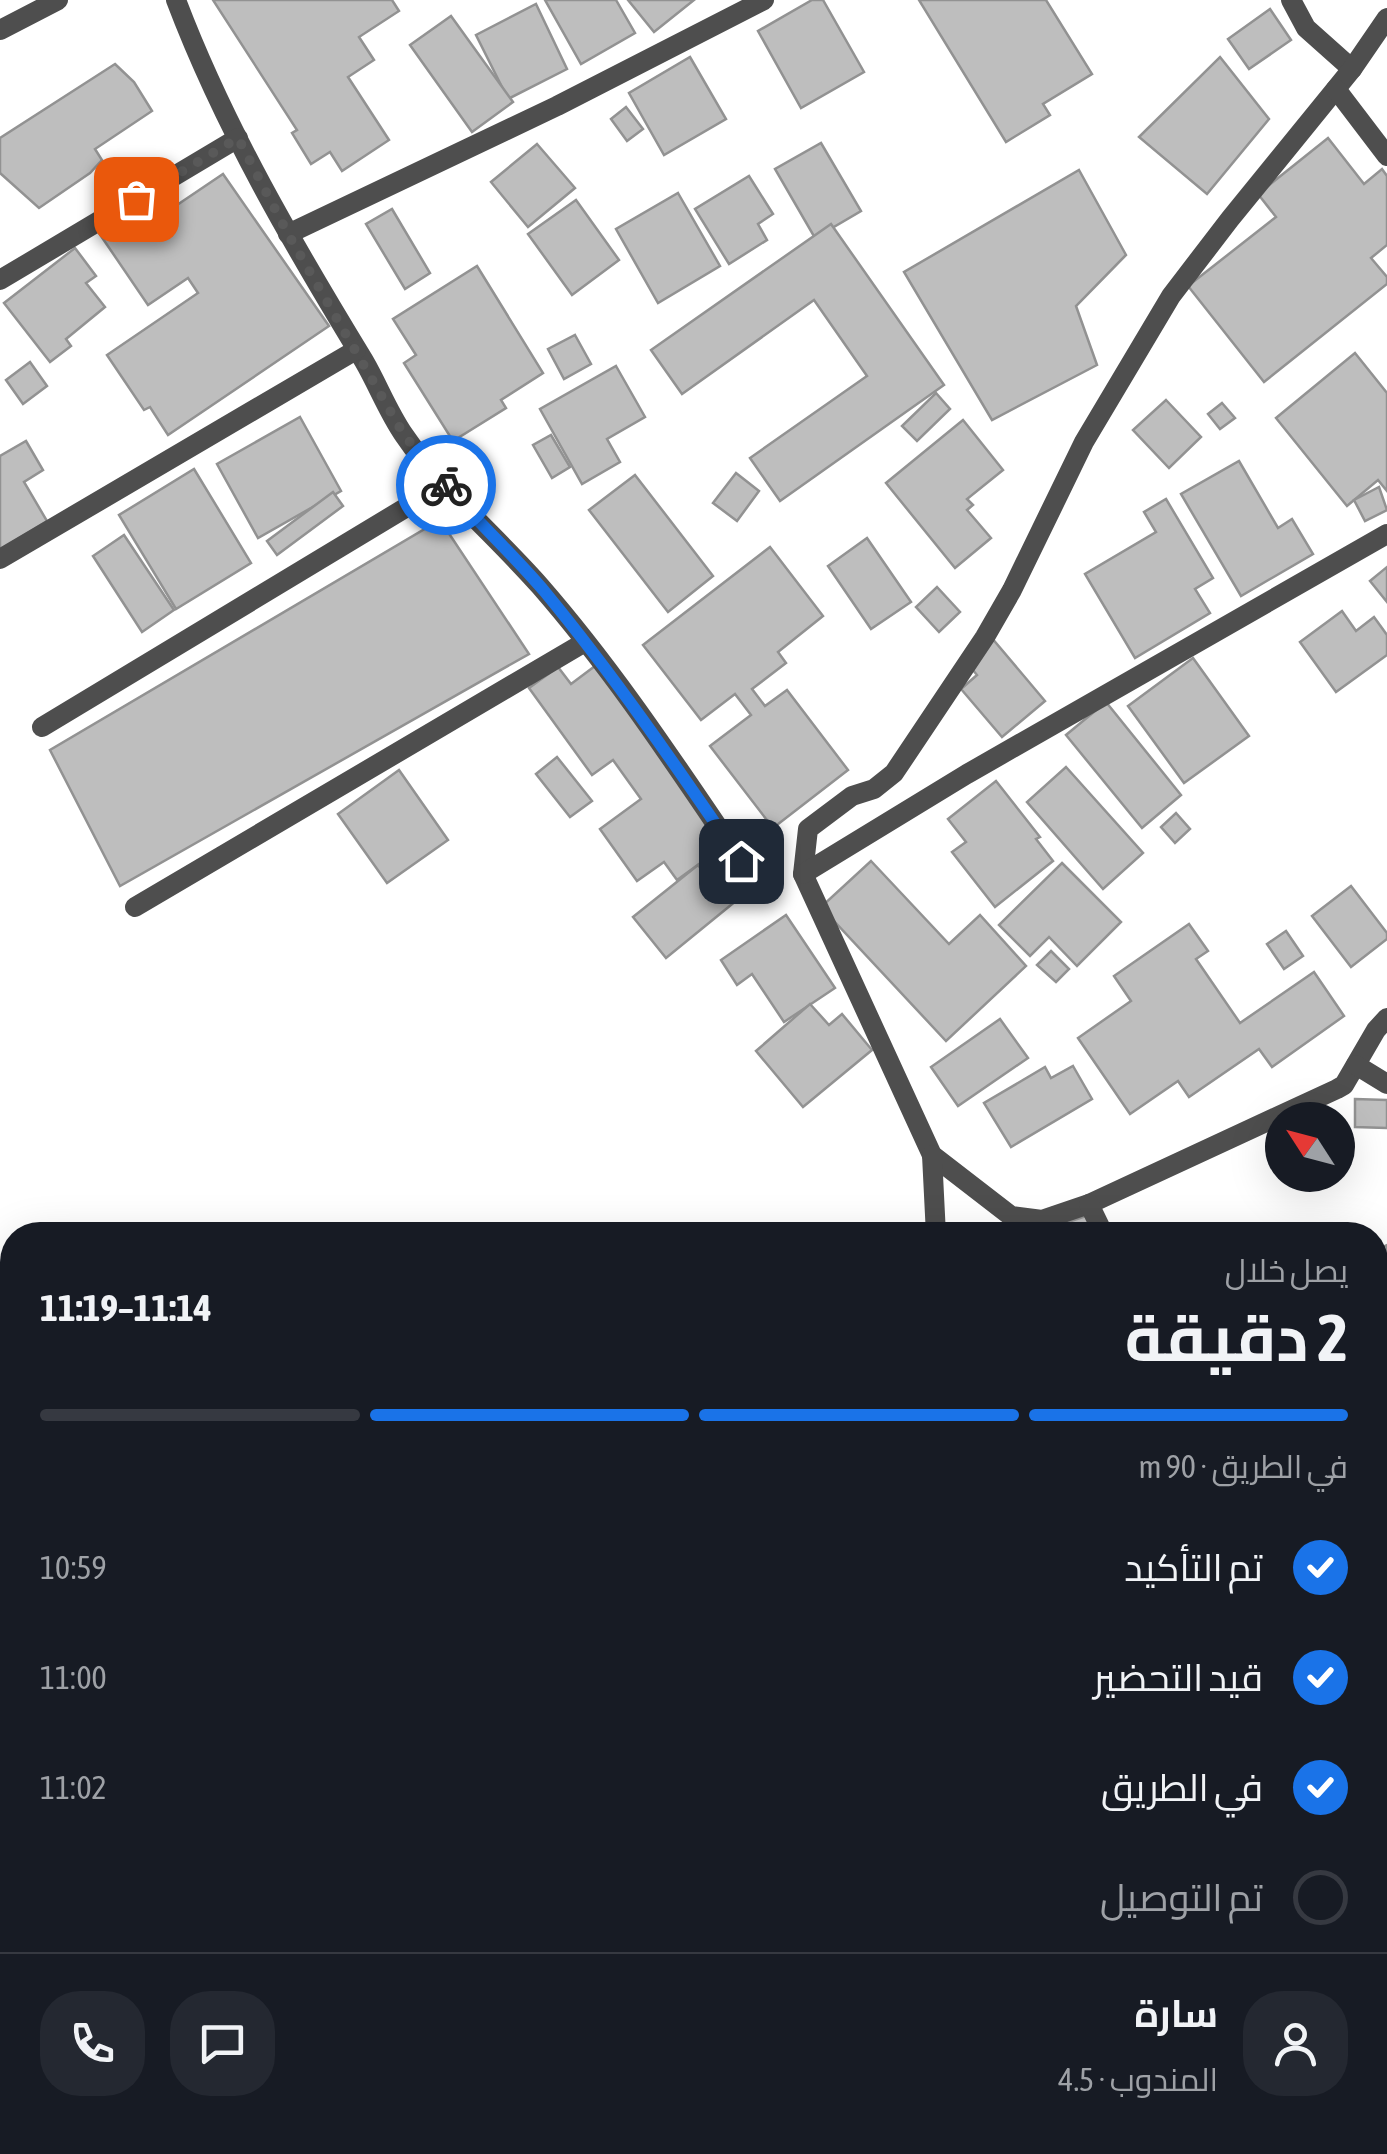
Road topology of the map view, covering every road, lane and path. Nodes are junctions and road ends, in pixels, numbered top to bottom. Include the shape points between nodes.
1 (58, 0) edge
2 (176, 0) edge
3 (764, 0) edge
4 (1291, 0) edge
5 (1387, 18) edge
6 (0, 30) edge
7 (1352, 69) junction
8 (1336, 90) junction
9 (238, 138) junction
10 (1387, 156) edge
11 (288, 234) junction
12 (0, 280) edge
13 (356, 350) junction
14 (445, 484) junction
15 (1387, 534) edge
16 (0, 559) edge
17 (584, 642) junction
18 (42, 727) dead end
19 (741, 861) dead end
20 (803, 874) junction
21 (135, 907) dead end
22 (1387, 1018) edge
23 (1356, 1065) junction
24 (1387, 1084) edge
25 (932, 1156) junction
26 (1090, 1204) junction
27 (935, 1222) edge
28 (1098, 1222) edge

1 - 6 street
2 - 9 street
3 - 11 street
4 - 7 street via 1306,28
5 - 7 street
7 - 8 street
8 - 10 street
8 - 20 street via 1171,296 1084,442 1004,606 894,772 808,828
9 - 11 street
9 - 12 street
11 - 13 street
13 - 14 street via 404,435
13 - 16 street
14 - 17 street
14 - 18 street
15 - 20 street
17 - 19 street
17 - 21 street
20 - 25 street
22 - 23 street
23 - 24 street
23 - 26 street via 1336,1090
25 - 26 street via 1011,1216 1042,1220
25 - 27 street
26 - 28 street

